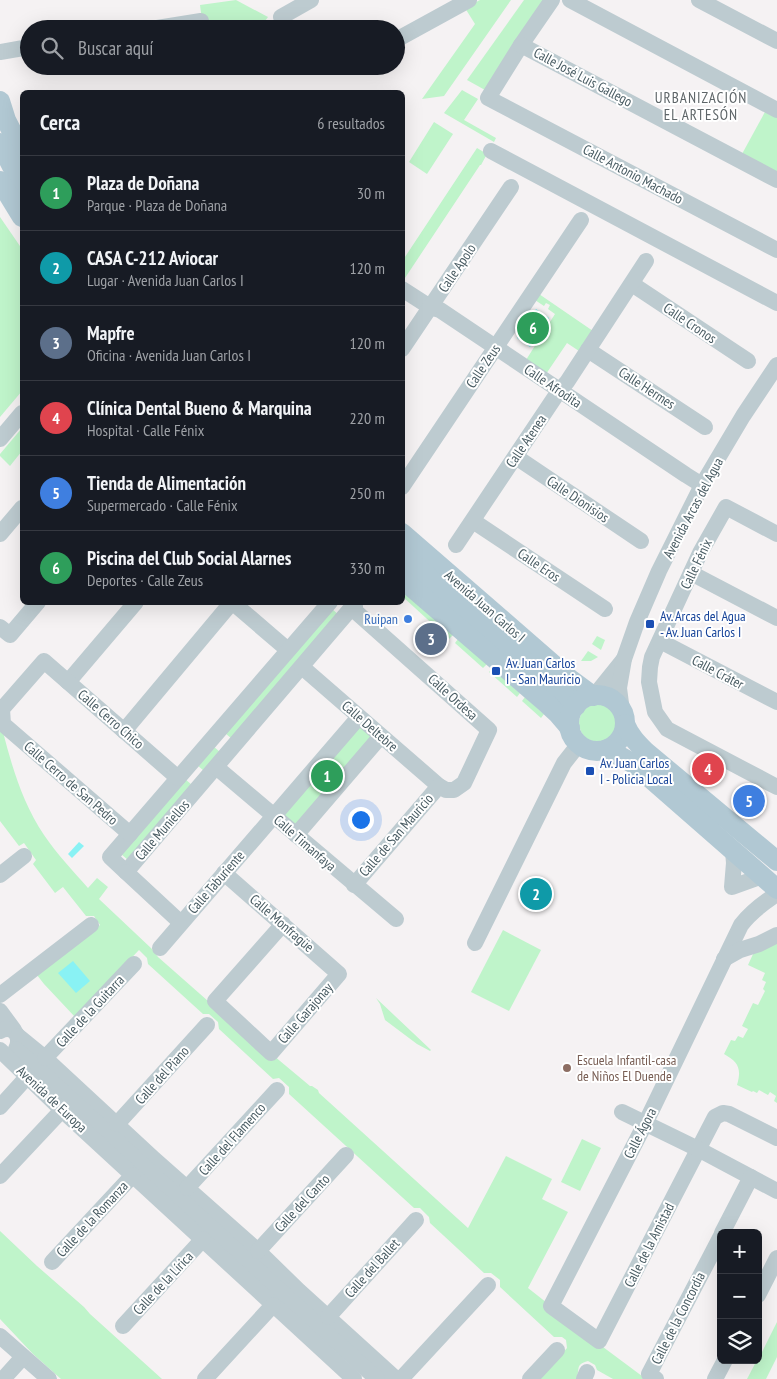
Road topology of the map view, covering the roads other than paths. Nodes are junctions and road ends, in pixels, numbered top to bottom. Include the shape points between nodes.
1 (312, 0) edge
2 (469, 0) edge
3 (552, 0) edge
4 (570, 0) edge
5 (699, 0) edge
6 (281, 17) dead end
7 (405, 35) edge
8 (777, 41) edge
9 (521, 45) junction
10 (20, 49) edge
11 (0, 52) edge
12 (0, 101) edge
13 (777, 110) edge
14 (0, 143) edge
15 (20, 147) edge
16 (492, 151) dead end
17 (777, 180) edge
18 (0, 181) edge
19 (20, 182) edge
20 (512, 187) dead end
21 (20, 214) edge
22 (581, 220) dead end
23 (777, 250) edge
24 (646, 261) dead end
25 (632, 284) junction
26 (405, 291) edge
27 (777, 302) edge
28 (430, 307) junction
29 (405, 344) edge
30 (496, 348) junction
31 (588, 350) junction
32 (748, 361) dead end
33 (777, 365) edge
34 (559, 391) junction
35 (20, 415) edge
36 (705, 426) dead end
37 (0, 439) edge
38 (516, 457) junction
39 (405, 483) edge
40 (702, 485) junction
41 (20, 510) edge
42 (473, 521) junction
43 (0, 534) edge
44 (777, 534) edge
45 (405, 536) edge
46 (641, 541) dead end
47 (456, 545) dead end
48 (405, 556) edge
49 (691, 573) junction
50 (405, 581) edge
51 (35, 605) edge
52 (133, 605) edge
53 (229, 605) edge
54 (236, 605) edge
55 (327, 605) edge
56 (351, 605) edge
57 (352, 605) edge
58 (605, 609) dead end
59 (777, 618) edge
60 (5, 631) edge
61 (660, 641) junction
62 (288, 650) junction
63 (624, 658) junction
64 (44, 661) joint
65 (302, 666) junction
66 (68, 682) junction
67 (588, 699) junction
68 (777, 702) edge
69 (359, 717) junction
70 (624, 718) junction
71 (124, 731) junction
72 (381, 736) junction
73 (574, 736) junction
74 (607, 749) junction
75 (216, 767) junction
76 (178, 778) junction
77 (439, 786) junction
78 (777, 787) edge
79 (273, 816) junction
80 (130, 834) junction
81 (296, 835) junction
82 (733, 851) junction
83 (24, 856) dead end
84 (777, 861) edge
85 (126, 872) junction
86 (224, 873) junction
87 (0, 875) edge
88 (771, 884) edge
89 (354, 885) junction
90 (777, 894) edge
91 (396, 919) dead end
92 (181, 923) junction
93 (282, 924) junction
94 (91, 925) dead end
95 (741, 925) junction
96 (777, 935) edge
97 (475, 943) dead end
98 (759, 944) junction
99 (160, 948) dead end
100 (724, 959) junction
101 (134, 964) dead end
102 (339, 974) joint
103 (0, 995) edge
104 (0, 1011) edge
105 (207, 1025) dead end
106 (8, 1041) edge
107 (45, 1058) junction
108 (27, 1077) junction
109 (76, 1086) junction
110 (277, 1090) dead end
111 (0, 1107) edge
112 (78, 1107) junction
113 (62, 1110) junction
114 (622, 1112) dead end
115 (645, 1124) junction
116 (109, 1126) junction
117 (777, 1138) edge
118 (104, 1147) junction
119 (698, 1149) junction
120 (346, 1155) dead end
121 (134, 1157) junction
122 (153, 1158) junction
123 (133, 1175) junction
124 (0, 1176) edge
125 (751, 1177) junction
126 (188, 1188) junction
127 (777, 1191) edge
128 (188, 1206) junction
129 (167, 1207) junction
130 (219, 1216) junction
131 (416, 1220) dead end
132 (725, 1229) edge
133 (220, 1234) junction
134 (203, 1239) junction
135 (717, 1244) edge
136 (252, 1255) junction
137 (777, 1258) edge
138 (52, 1262) dead end
139 (243, 1277) junction
140 (488, 1284) dead end
141 (762, 1286) edge
142 (298, 1291) junction
143 (276, 1297) junction
144 (328, 1317) junction
145 (123, 1326) dead end
146 (303, 1333) junction
147 (0, 1336) edge
148 (329, 1336) junction
149 (600, 1341) joint
150 (362, 1348) junction
151 (557, 1350) dead end
152 (23, 1356) junction
153 (722, 1364) edge
154 (349, 1374) edge
155 (652, 1377) edge
156 (3, 1379) edge
157 (49, 1379) edge
158 (206, 1379) edge
159 (377, 1379) edge
160 (396, 1379) edge
161 (401, 1379) edge
162 (530, 1379) edge
163 (715, 1379) edge

1 - 6 street
2 - 7 street
3 - 9 street
4 - 13 street
5 - 8 street
9 - 17 street, Calle José Luis Gallego
9 - 23 street, Calle Antonio Machado via 488,98
10 - 11 street
12 - 15 main road
14 - 19 main road
16 - 27 street
18 - 21 main road
20 - 28 street, Calle Apolo
22 - 30 street, Calle Zeus
24 - 25 street, Calle Atenea
25 - 31 street, Calle Atenea
25 - 32 street, Calle Cronos
26 - 28 street, Calle Afrodita
28 - 29 street, Calle Apolo
28 - 30 street, Calle Afrodita via 440,310
30 - 34 street, Calle Afrodita
30 - 39 street, Calle Zeus
31 - 34 street, Calle Atenea
31 - 36 street, Calle Hermes
33 - 40 street, Avenida Arcas del Agua
34 - 38 street, Calle Atenea
34 - 40 street, Calle Afrodita
35 - 37 street
38 - 42 street, Calle Atenea
38 - 46 street, Calle Dionisios
40 - 63 street, Avenida Arcas del Agua via 659,571
41 - 43 street
42 - 47 street, Calle Atenea
42 - 58 street, Calle Eros
44 - 49 street, Calle Fénix via 726,507
45 - 67 main road, Avenida Juan Carlos I via 570,679
48 - 67 main road, Avenida Juan Carlos I
49 - 59 street
49 - 61 street, Calle Fénix
50 - 73 main road via 555,711
51 - 60 street
52 - 66 street
53 - 71 street
54 - 62 street
55 - 62 street, Calle Muniellos
56 - 65 street, Calle Muniellos
57 - 77 street, Calle Ordesa via 355,611 489,730 464,783 454,790
61 - 68 street, Calle Cráter
61 - 78 street, Calle Fénix via 652,657 649,682 655,712 667,729
62 - 76 street, Calle Muniellos
63 - 67 street, Avenida Arcas del Agua
63 - 70 street, Avenida Arcas del Agua via 619,688
64 - 66 street, Calle Cerro Chico
64 - 80 street, Calle Cerro de San Pedro via 2,710 3,724
65 - 69 street, Calle Deltebre
65 - 75 street, Calle Muniellos
66 - 71 street, Calle Cerro Chico
67 - 70 main road via 602,696 612,699
67 - 73 main road via 570,718
69 - 72 street, Calle Deltebre
69 - 79 street, Calle Taburiente
70 - 74 main road via 624,732 619,741
70 - 84 main road via 628,733 653,758
71 - 76 street, Calle Cerro Chico
72 - 77 street, Calle Deltebre
72 - 81 street
73 - 74 main road via 592,750
73 - 97 street via 564,763
74 - 82 main road via 634,764
75 - 79 street, Calle Timanfaya
75 - 85 street, Calle Muniellos
76 - 80 street, Calle Muniellos
77 - 89 street, Calle de San Mauricio
79 - 81 street, Calle Timanfaya
79 - 86 street, Calle Taburiente
80 - 85 street, Calle Muniellos via 110,857
81 - 89 street, Calle Timanfaya
82 - 88 main road
82 - 88 street via 732,887 757,878
83 - 87 street
85 - 92 street
86 - 92 street, Calle Taburiente
86 - 93 street, Calle Monfragüe
89 - 91 street, Calle Timanfaya
90 - 95 street, Calle Ágora
92 - 99 street, Calle Taburiente
93 - 102 street, Calle Monfragüe
93 - 102 street, Calle Garajonay via 215,1001 271,1053
94 - 103 street
95 - 98 street via 744,943
95 - 100 street, Calle Ágora
96 - 98 street
98 - 100 street
100 - 115 street, Calle Ágora
101 - 107 street, Calle de la Guitarra
104 - 106 street, Avenida de Europa
105 - 116 street, Calle del Piano
106 - 107 street, Avenida de Europa
106 - 108 street, Avenida de Europa
106 - 112 street, Avenida de Europa
107 - 109 street, Avenida de Europa
108 - 111 street
108 - 113 street, Avenida de Europa
109 - 112 street, Avenida de Europa
109 - 116 street, Avenida de Europa
110 - 126 street, Calle del Flamenco
112 - 116 street, Avenida de Europa
113 - 118 street, Avenida de Europa
113 - 124 street
114 - 115 street
115 - 119 street
115 - 149 street, Calle Ágora via 551,1306
116 - 118 street, Avenida de Europa
116 - 121 street, Avenida de Europa
116 - 122 street, Avenida de Europa
117 - 119 street, Calle de la Amistad via 723,1113 715,1117
118 - 123 street, Avenida de Europa
119 - 125 street
119 - 149 street, Calle de la Amistad
120 - 136 street, Calle del Canto
121 - 122 street
121 - 128 street, Avenida de Europa
122 - 126 street, Avenida de Europa
123 - 129 street, Avenida de Europa
123 - 138 street, Calle de la Romanza
125 - 127 street
125 - 132 street, Calle de la Concordia
126 - 130 street, Avenida de Europa
128 - 129 street
128 - 133 street, Avenida de Europa
129 - 134 street, Avenida de Europa
130 - 133 street
130 - 136 street, Avenida de Europa
131 - 144 street, Calle del Ballet
133 - 136 street, Avenida de Europa
134 - 139 street, Avenida de Europa
134 - 145 street, Calle de la Lírica
135 - 155 street, Calle de la Concordia
136 - 139 street
136 - 142 street, Avenida de Europa
136 - 143 street, Avenida de Europa
137 - 141 street
139 - 143 street, Avenida de Europa
140 - 161 street
142 - 143 street
142 - 144 street, Avenida de Europa
143 - 146 street, Avenida de Europa
143 - 148 street, Avenida de Europa
143 - 158 street
144 - 150 street, Avenida de Europa
146 - 148 street
146 - 154 street, Avenida de Europa
147 - 152 street
148 - 154 street, Avenida de Europa
150 - 154 street
150 - 160 street, Avenida de Europa
151 - 162 street
152 - 156 street
152 - 157 street
153 - 163 street
154 - 159 street, Avenida de Europa

